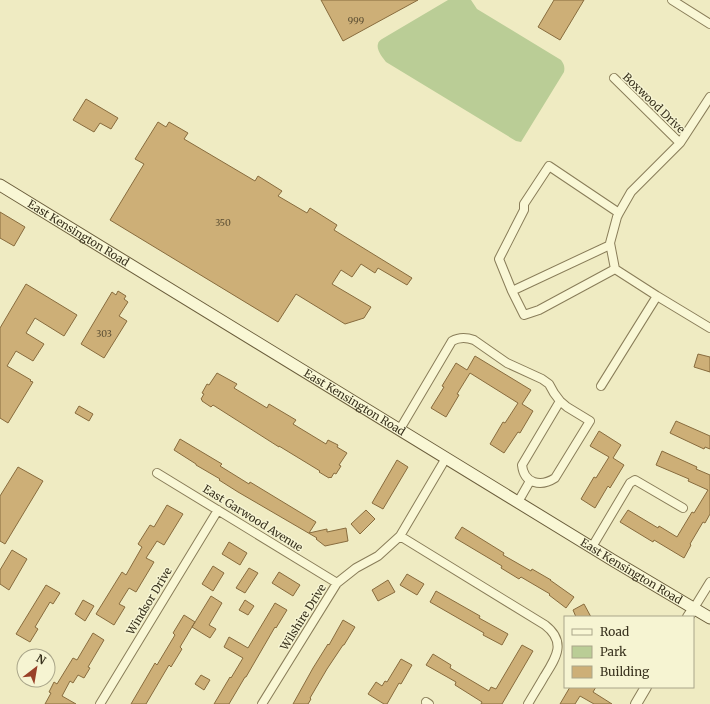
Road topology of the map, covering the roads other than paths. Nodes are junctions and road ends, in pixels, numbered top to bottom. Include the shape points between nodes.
1 (672, 0) edge
2 (710, 24) edge
3 (614, 78) dead end
4 (710, 97) edge
5 (680, 143) junction
6 (0, 185) edge
7 (619, 213) junction
8 (610, 246) junction
9 (615, 269) junction
10 (512, 291) junction
11 (656, 296) junction
12 (709, 326) edge
13 (601, 386) dead end
14 (560, 401) junction
15 (400, 429) junction
16 (446, 458) junction
17 (157, 473) dead end
18 (530, 481) junction
19 (518, 502) junction
20 (683, 508) dead end
21 (218, 510) junction
22 (400, 536) junction
23 (592, 547) junction
24 (710, 582) edge
25 (337, 583) junction
26 (691, 612) edge
27 (710, 618) edge
28 (645, 688) edge
29 (100, 704) edge
30 (262, 704) edge
31 (528, 704) edge
32 (636, 704) edge

1 - 2 street
3 - 5 street, Boxwood Drive
4 - 5 street, Boxwood Drive
5 - 7 street, Boxwood Drive via 631,192
6 - 15 main road, East Kensington Road
7 - 8 street, Boxwood Drive
7 - 10 street via 549,166 524,204 524,210 499,259
8 - 9 street, Boxwood Drive
8 - 10 street
9 - 10 street via 539,310 524,315
9 - 11 street
11 - 12 street
11 - 13 street
14 - 15 street via 549,384 542,379 507,363 468,337 456,338
14 - 18 street via 522,465
14 - 18 street via 590,421 555,478 539,483
15 - 16 main road, East Kensington Road
16 - 19 main road, East Kensington Road
16 - 22 street, Wilshire Drive
17 - 21 street, East Garwood Avenue
18 - 19 street
19 - 23 main road, East Kensington Road
20 - 23 street via 635,480 630,483
21 - 25 street, East Garwood Avenue
21 - 29 street, Windsor Drive
22 - 25 street, Wilshire Drive via 378,556 356,568
22 - 31 street via 550,629 558,643 556,657
23 - 26 main road, East Kensington Road
24 - 26 street
25 - 30 street, Wilshire Drive
26 - 27 main road, East Kensington Road
28 - 32 street

